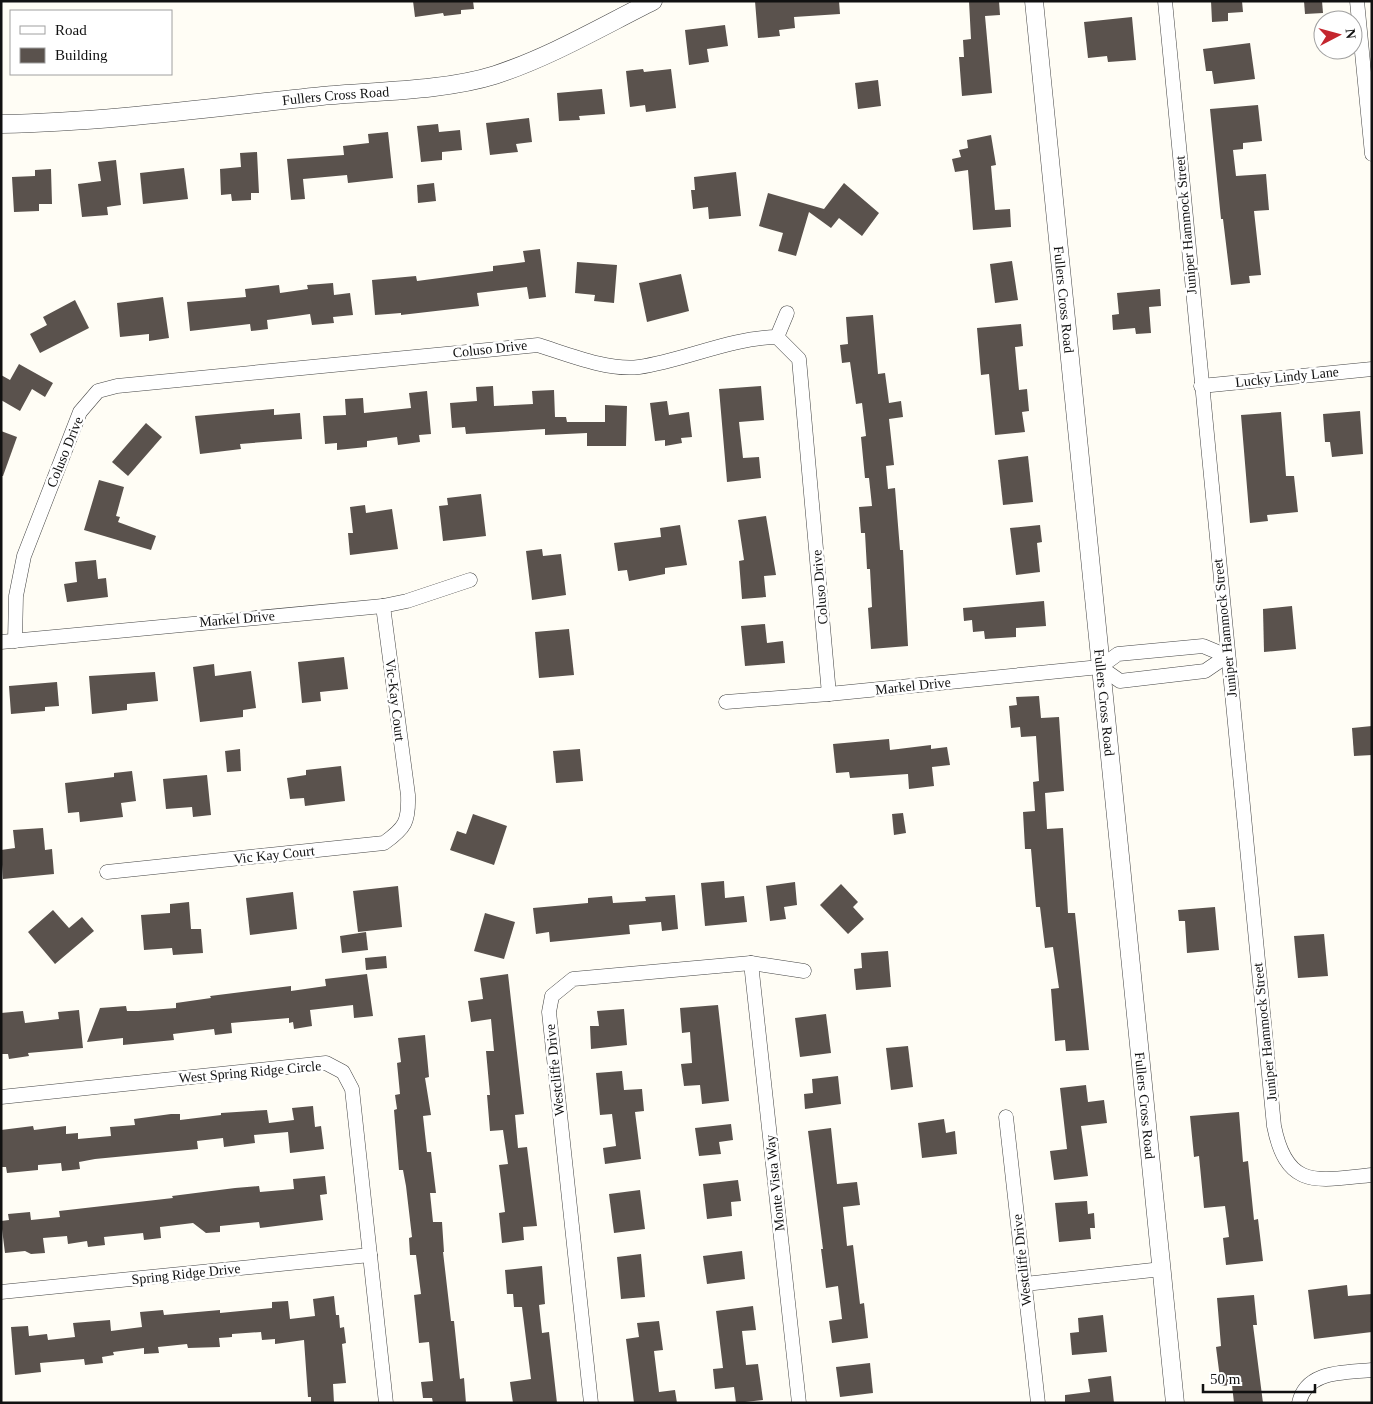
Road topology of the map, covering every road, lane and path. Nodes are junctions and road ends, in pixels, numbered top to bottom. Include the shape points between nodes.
1 (653, 1) edge
2 (1034, 1) edge
3 (1165, 1) edge
4 (1357, 1) edge
5 (1, 124) edge
6 (1372, 154) edge
7 (787, 313) dead end
8 (777, 337) junction
9 (1372, 369) edge
10 (1201, 386) junction
11 (470, 580) dead end
12 (383, 606) junction
13 (8, 642) edge
14 (1227, 656) junction
15 (1100, 667) junction
16 (830, 694) junction
17 (726, 702) dead end
18 (408, 796) joint
19 (107, 872) dead end
20 (750, 963) junction
21 (804, 971) dead end
22 (1, 1097) edge
23 (1006, 1117) dead end
24 (1372, 1175) edge
25 (370, 1255) junction
26 (1162, 1269) junction
27 (1025, 1284) junction
28 (1, 1292) edge
29 (1372, 1370) edge
30 (386, 1403) edge
31 (591, 1403) edge
32 (799, 1403) edge
33 (1038, 1403) edge
34 (1175, 1403) edge
35 (1299, 1403) edge

1 - 5 street, Fullers Cross Road via 537,60 493,75 446,84 182,112
2 - 15 street, Fullers Cross Road
3 - 10 street, Juniper Hammock Street
4 - 6 street
7 - 8 street
8 - 13 street, Coluso Drive via 754,337 637,367 600,364 538,345 117,386 98,391 80,412 24,556
8 - 16 street, Coluso Drive via 799,359
9 - 10 street, Lucky Lindy Lane
10 - 14 street, Juniper Hammock Street
11 - 12 street, Markel Drive via 407,602
12 - 13 street, Markel Drive
12 - 18 street, Vic-Kay Court
14 - 15 street via 1203,646 1118,654
14 - 15 street via 1205,672 1120,681
14 - 24 street, Juniper Hammock Street via 1278,1145 1287,1165 1305,1177 1330,1179
15 - 16 street, Markel Drive
15 - 26 street, Fullers Cross Road
16 - 17 street, Markel Drive
18 - 19 street, Vic Kay Court via 408,812 400,831 384,843
20 - 21 street, Westcliffe Drive
20 - 31 street, Westcliffe Drive via 573,979 552,996 548,1012
20 - 32 street, Monte Vista Way
22 - 25 street, West Spring Ridge Circle via 326,1063 343,1072 352,1089
23 - 27 street, Westcliffe Drive
25 - 28 street, Spring Ridge Drive
25 - 30 street, West Spring Ridge Circle
26 - 27 street
26 - 34 street, Fullers Cross Road
27 - 33 street, Westcliffe Drive
29 - 35 street via 1325,1375 1308,1383 1301,1392

